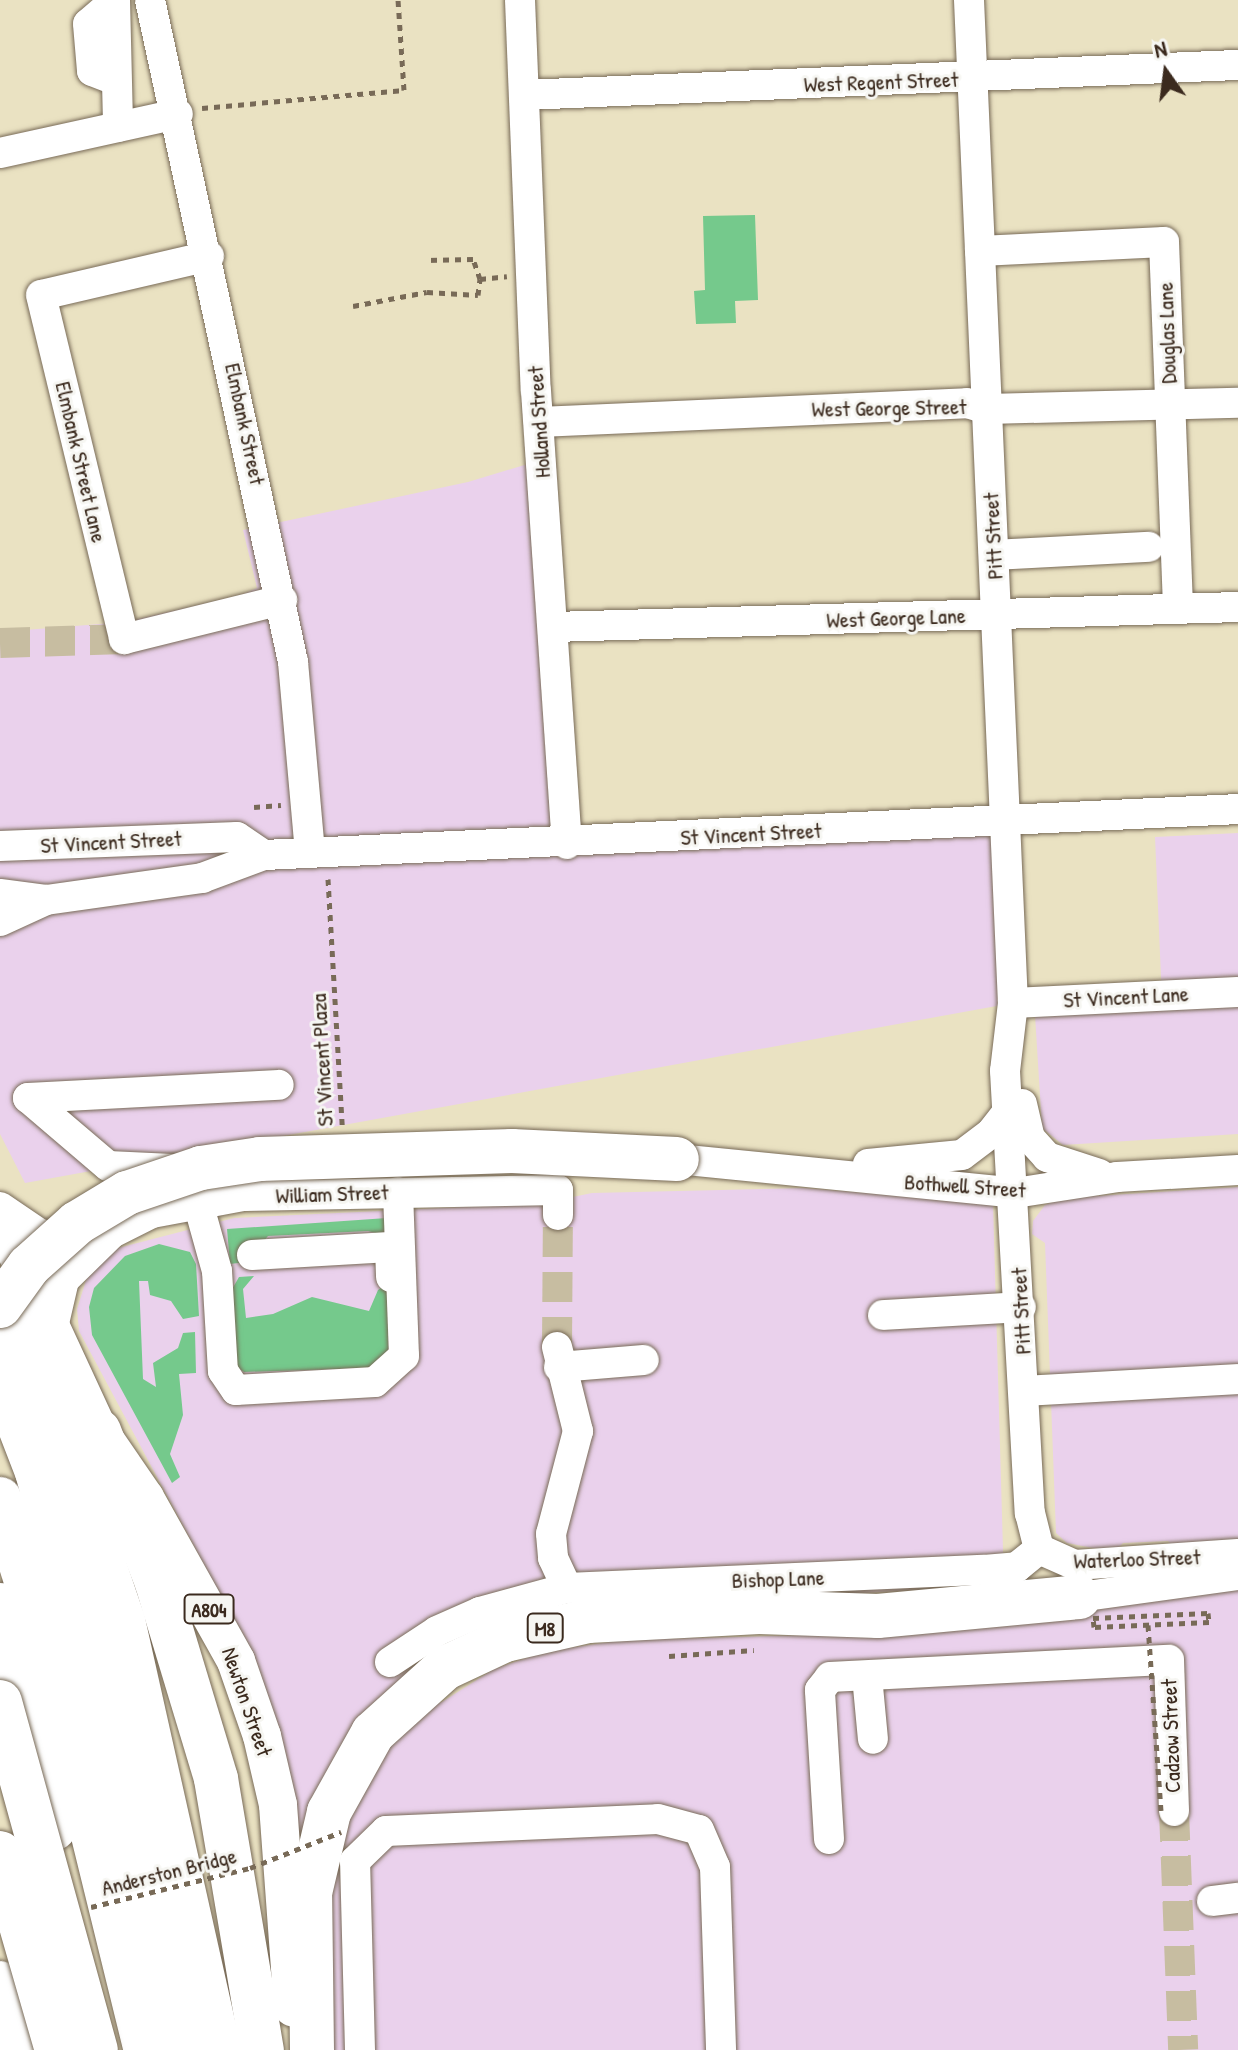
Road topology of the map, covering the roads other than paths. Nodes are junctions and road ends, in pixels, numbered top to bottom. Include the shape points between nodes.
1 (150, 0) edge
2 (520, 0) edge
3 (969, 0) edge
4 (113, 2) edge
5 (1238, 65) edge
6 (972, 78) junction
7 (524, 95) junction
8 (178, 114) junction
9 (118, 127) junction
10 (0, 153) edge
11 (980, 251) junction
12 (209, 256) junction
13 (1238, 403) edge
14 (1170, 406) junction
15 (987, 409) junction
16 (539, 422) junction
17 (1149, 547) dead end
18 (994, 555) junction
19 (282, 600) junction
20 (1238, 607) edge
21 (1178, 609) junction
22 (997, 615) junction
23 (553, 627) junction
24 (1238, 809) edge
25 (1003, 820) junction
26 (567, 844) junction
27 (0, 846) edge
28 (318, 852) junction
29 (264, 855) junction
30 (0, 894) edge
31 (46, 900) junction
32 (0, 921) edge
33 (1238, 992) edge
34 (1013, 1003) junction
35 (1005, 1071) junction
36 (279, 1085) dead end
37 (1008, 1111) junction
38 (677, 1159) joint
39 (787, 1170) junction
40 (1238, 1170) edge
41 (1117, 1177) junction
42 (398, 1192) junction
43 (1015, 1193) junction
44 (272, 1196) junction
45 (558, 1202) dead end
46 (198, 1203) junction
47 (0, 1207) edge
48 (0, 1217) edge
49 (112, 1233) junction
50 (252, 1255) dead end
51 (360, 1264) dead end
52 (217, 1271) junction
53 (0, 1306) edge
54 (1021, 1307) junction
55 (0, 1312) edge
56 (883, 1315) dead end
57 (52, 1332) junction
58 (644, 1360) dead end
59 (396, 1363) junction
60 (0, 1376) edge
61 (1238, 1379) edge
62 (1025, 1391) junction
63 (99, 1431) junction
64 (0, 1499) edge
65 (1039, 1549) junction
66 (1238, 1554) edge
67 (1238, 1575) edge
68 (567, 1588) junction
69 (1079, 1597) joint
70 (0, 1605) edge
71 (390, 1662) dead end
72 (867, 1676) junction
73 (0, 1702) edge
74 (0, 1715) edge
75 (873, 1739) dead end
76 (1168, 1811) tunnel mouth
77 (829, 1839) dead end
78 (0, 1853) edge
79 (124, 1870) junction
80 (0, 1980) edge
81 (19, 2050) edge
82 (56, 2050) edge
83 (83, 2050) edge
84 (96, 2050) edge
85 (146, 2050) edge
86 (185, 2050) edge
87 (219, 2050) edge
88 (262, 2050) edge
89 (297, 2050) edge
90 (312, 2050) edge
91 (360, 2050) edge
92 (721, 2050) edge

1 - 8 street, Elmbank Street
2 - 7 street, Holland Street
3 - 6 street, Pitt Street
4 - 9 street
5 - 6 street, West Regent Street
6 - 7 street, West Regent Street
6 - 11 street, Pitt Street
7 - 16 street, Holland Street
8 - 9 street
8 - 12 street, Elmbank Street
9 - 10 street
11 - 14 street, Douglas Lane via 1164,242
11 - 15 street, Pitt Street
12 - 19 street, Elmbank Street
12 - 19 street, Elmbank Street Lane via 41,295 124,639
13 - 14 street, West George Street
14 - 15 street, West George Street
14 - 21 street, Douglas Lane
15 - 16 street, West George Street via 967,403
15 - 18 street, Pitt Street
16 - 23 street, Holland Street
17 - 18 street
18 - 22 street, Pitt Street
19 - 28 street, Elmbank Street
20 - 21 street, West George Lane
21 - 22 street, West George Lane
22 - 23 street, West George Lane
22 - 25 street, Pitt Street
23 - 26 street, Holland Street
24 - 25 street, St Vincent Street
25 - 26 street, St Vincent Street
25 - 34 street, Pitt Street
26 - 28 street, St Vincent Street
27 - 29 street, St Vincent Street via 237,837
28 - 29 street, St Vincent Street
29 - 31 street, St Vincent Street via 202,878
30 - 31 street, St Vincent Street
31 - 32 street, St Vincent Street
33 - 34 street, St Vincent Lane
34 - 35 street, Pitt Street
35 - 37 street, Pitt Street
35 - 41 street via 1020,1091 1030,1138 1047,1157 1078,1171
36 - 44 street via 28,1098 108,1166 217,1172 272,1166
37 - 39 street, Bothwell Street via 983,1141 962,1155
37 - 43 street, Pitt Street
38 - 39 street, Bothwell Street
38 - 53 highway, bridge via 512,1151 260,1159 201,1168 127,1193 77,1223 29,1266
39 - 43 street, Bothwell Street
40 - 41 street, Bothwell Street
41 - 43 street, Bothwell Street
42 - 44 street, William Street
42 - 45 street, William Street
42 - 59 street via 404,1356
43 - 54 street, Pitt Street
44 - 46 street, William Street
46 - 49 street, William Street via 152,1213
46 - 52 street
47 - 49 street, William Street via 40,1234 79,1241
48 - 57 main road, Newton Street / A804
49 - 57 street, William Street via 64,1280
50 - 59 street via 390,1247
51 - 52 street
52 - 59 street via 223,1371 236,1390 375,1382
54 - 56 street
54 - 62 street, Pitt Street
55 - 87 highway via 66,1453 123,1620
57 - 63 main road, Newton Street / A804
58 - 68 street via 558,1357 578,1431 551,1534 553,1558
60 - 79 highway via 37,1472 84,1636
61 - 62 street
62 - 65 street, Pitt Street via 1031,1530
63 - 88 highway via 157,1583 216,1779
63 - 89 main road, Newton Street / A804 via 145,1498 219,1627 262,1736 278,1805
64 - 79 highway
65 - 66 street, Waterloo Street via 1075,1565
65 - 68 street, Bishop Lane via 1017,1567 984,1570
67 - 69 street, Waterloo Street
68 - 71 street, Bishop Lane via 437,1631
69 - 90 highway, M8 via 878,1616 759,1612 588,1621 505,1640 445,1668 373,1733 329,1812 310,1893
70 - 82 highway via 26,1697 66,1886
72 - 75 street
72 - 76 street, Cadzow Street via 1169,1660
72 - 77 street via 830,1677 820,1690
73 - 84 highway, bridge
74 - 83 highway, bridge
78 - 82 highway, bridge
79 - 85 highway
79 - 86 highway
80 - 81 main road
91 - 92 street via 355,1861 386,1831 658,1819 699,1830 715,1867

